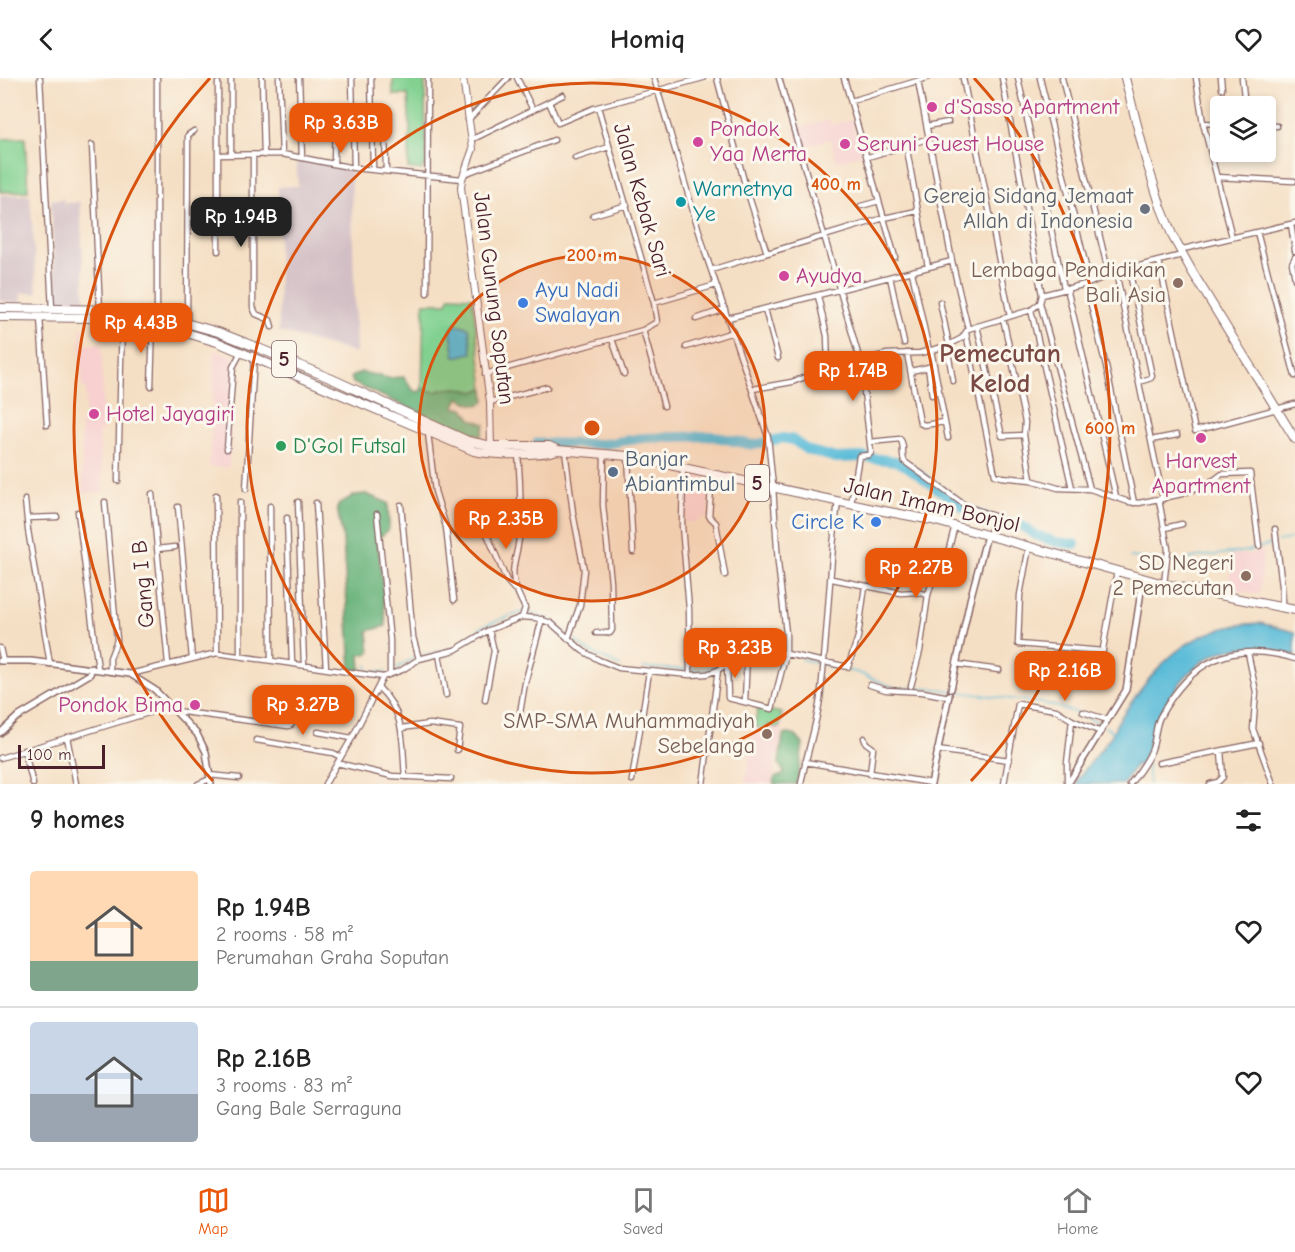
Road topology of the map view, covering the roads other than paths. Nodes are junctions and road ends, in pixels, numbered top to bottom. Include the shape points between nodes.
1 (40, 78) edge
2 (157, 78) edge
3 (231, 78) edge
4 (262, 78) edge
5 (279, 78) edge
6 (300, 78) edge
7 (352, 78) edge
8 (371, 78) edge
9 (428, 78) edge
10 (463, 78) edge
11 (508, 78) edge
12 (517, 78) edge
13 (654, 78) edge
14 (703, 78) edge
15 (717, 78) edge
16 (779, 78) edge
17 (844, 78) edge
18 (926, 78) edge
19 (963, 78) edge
20 (1002, 78) edge
21 (1018, 78) edge
22 (1040, 78) edge
23 (1062, 78) edge
24 (1125, 78) edge
25 (1196, 78) edge
26 (1221, 78) edge
27 (1242, 78) edge
28 (918, 81) junction
29 (218, 83) dead end
30 (1222, 89) dead end
31 (658, 90) junction
32 (563, 95) dead end
33 (1244, 96) edge
34 (851, 101) junction
35 (549, 102) junction
36 (598, 107) junction
37 (533, 110) junction
38 (335, 114) dead end
39 (468, 120) junction
40 (948, 122) dead end
41 (1203, 123) junction
42 (1210, 123) edge
43 (385, 126) dead end
44 (927, 126) junction
45 (194, 132) dead end
46 (930, 138) junction
47 (473, 139) junction
48 (554, 140) dead end
49 (906, 144) junction
50 (92, 145) dead end
51 (609, 147) junction
52 (282, 154) junction
53 (219, 155) junction
54 (231, 155) junction
55 (264, 155) junction
56 (253, 156) junction
57 (868, 157) junction
58 (302, 158) junction
59 (575, 158) dead end
60 (334, 164) junction
61 (354, 168) junction
62 (373, 169) junction
63 (386, 171) junction
64 (428, 175) junction
65 (463, 176) junction
66 (1217, 177) junction
67 (1294, 181) edge
68 (879, 201) junction
69 (627, 205) junction
70 (861, 206) dead end
71 (917, 211) junction
72 (593, 215) dead end
73 (884, 218) junction
74 (1293, 223) edge
75 (1257, 232) junction
76 (824, 235) junction
77 (1232, 237) junction
78 (1295, 250) edge
79 (218, 251) dead end
80 (767, 253) junction
81 (1181, 253) junction
82 (895, 257) dead end
83 (1295, 257) edge
84 (952, 261) junction
85 (1159, 261) junction
86 (928, 267) junction
87 (1129, 269) junction
88 (711, 270) junction
89 (912, 272) junction
90 (1116, 272) junction
91 (1109, 275) junction
92 (890, 277) junction
93 (1295, 279) edge
94 (1088, 284) junction
95 (716, 285) junction
96 (1065, 288) junction
97 (841, 290) junction
98 (427, 293) dead end
99 (1042, 295) junction
100 (818, 296) junction
101 (940, 302) dead end
102 (654, 303) junction
103 (1040, 303) junction
104 (0, 308) edge
105 (52, 309) junction
106 (99, 309) junction
107 (725, 309) junction
108 (765, 309) junction
109 (1030, 309) junction
110 (0, 316) edge
111 (1010, 316) junction
112 (40, 317) junction
113 (728, 318) junction
114 (1003, 318) junction
115 (122, 319) junction
116 (155, 319) junction
117 (696, 319) dead end
118 (187, 323) junction
119 (977, 326) junction
120 (272, 327) dead end
121 (643, 330) junction
122 (967, 331) junction
123 (733, 332) junction
124 (612, 339) junction
125 (904, 343) dead end
126 (948, 346) junction
127 (686, 347) dead end
128 (930, 351) junction
129 (241, 352) junction
130 (907, 352) junction
131 (254, 357) junction
132 (778, 358) dead end
133 (862, 361) junction
134 (931, 367) junction
135 (828, 368) junction
136 (911, 371) junction
137 (485, 374) junction
138 (624, 374) dead end
139 (1295, 376) edge
140 (953, 381) dead end
141 (1140, 382) junction
142 (151, 386) dead end
143 (547, 387) dead end
144 (753, 389) junction
145 (932, 395) dead end
146 (490, 402) junction
147 (1295, 404) edge
148 (664, 406) dead end
149 (1277, 409) junction
150 (945, 422) junction
151 (46, 426) dead end
152 (428, 433) junction
153 (1024, 435) junction
154 (1177, 435) dead end
155 (948, 438) dead end
156 (1295, 439) edge
157 (1151, 440) junction
158 (870, 442) junction
159 (227, 449) dead end
160 (491, 450) junction
161 (562, 450) junction
162 (518, 453) junction
163 (604, 453) junction
164 (628, 456) junction
165 (683, 468) junction
166 (712, 474) junction
167 (1031, 480) junction
168 (118, 481) dead end
169 (773, 487) junction
170 (1072, 488) junction
171 (246, 489) dead end
172 (1090, 489) junction
173 (152, 494) dead end
174 (216, 495) dead end
175 (1116, 497) junction
176 (1161, 499) junction
177 (25, 500) dead end
178 (838, 501) junction
179 (105, 502) dead end
180 (240, 502) dead end
181 (298, 502) dead end
182 (316, 503) dead end
183 (1134, 503) junction
184 (851, 504) junction
185 (401, 505) dead end
186 (270, 506) dead end
187 (178, 507) dead end
188 (78, 512) dead end
189 (377, 514) dead end
190 (57, 517) dead end
191 (27, 518) junction
192 (287, 518) dead end
193 (481, 520) dead end
194 (1182, 524) dead end
195 (955, 525) junction
196 (1165, 528) junction
197 (1275, 529) dead end
198 (988, 535) junction
199 (1259, 546) dead end
200 (175, 547) dead end
201 (1029, 547) junction
202 (157, 549) junction
203 (633, 552) dead end
204 (1117, 571) junction
205 (725, 576) dead end
206 (1143, 578) junction
207 (832, 579) junction
208 (1164, 584) junction
209 (865, 586) junction
210 (516, 590) junction
211 (928, 595) junction
212 (454, 600) dead end
213 (1282, 608) junction
214 (1295, 610) edge
215 (522, 615) junction
216 (542, 619) junction
217 (489, 630) junction
218 (596, 633) dead end
219 (569, 636) junction
220 (0, 648) edge
221 (1103, 651) junction
222 (217, 652) junction
223 (1248, 653) junction
224 (439, 654) junction
225 (240, 656) junction
226 (747, 656) junction
227 (785, 656) junction
228 (192, 658) junction
229 (419, 659) junction
230 (1295, 659) edge
231 (271, 660) junction
232 (1, 661) edge
233 (168, 663) junction
234 (292, 663) junction
235 (50, 664) junction
236 (956, 664) junction
237 (304, 665) junction
238 (727, 665) junction
239 (823, 665) junction
240 (95, 668) junction
241 (326, 668) junction
242 (110, 670) junction
243 (718, 670) junction
244 (999, 670) dead end
245 (690, 671) junction
246 (650, 672) junction
247 (1058, 672) dead end
248 (130, 674) junction
249 (390, 674) junction
250 (383, 677) junction
251 (870, 685) dead end
252 (911, 686) dead end
253 (379, 688) junction
254 (949, 694) junction
255 (446, 695) dead end
256 (485, 700) dead end
257 (745, 701) junction
258 (173, 709) junction
259 (1083, 712) dead end
260 (312, 718) dead end
261 (1072, 720) junction
262 (1108, 721) junction
263 (518, 725) dead end
264 (402, 728) junction
265 (1102, 730) junction
266 (318, 732) dead end
267 (0, 733) edge
268 (67, 737) junction
269 (352, 738) junction
270 (864, 738) dead end
271 (256, 740) dead end
272 (1259, 743) junction
273 (24, 750) junction
274 (457, 750) dead end
275 (937, 750) junction
276 (1221, 751) junction
277 (341, 757) junction
278 (0, 758) edge
279 (1009, 760) junction
280 (805, 762) junction
281 (338, 763) junction
282 (1159, 763) dead end
283 (870, 774) junction
284 (405, 777) junction
285 (239, 778) dead end
286 (210, 779) edge
287 (451, 779) dead end
288 (632, 780) dead end
289 (33, 784) edge
290 (76, 784) edge
291 (198, 784) edge
292 (325, 784) edge
293 (703, 784) edge
294 (801, 784) edge
295 (931, 784) edge
296 (1004, 784) edge
297 (1067, 784) edge
298 (1130, 784) edge
299 (1210, 784) edge
300 (1273, 784) edge

1 - 105 street
2 - 116 street
3 - 54 street
4 - 55 street
5 - 52 street
6 - 58 street
7 - 61 street
8 - 62 street
9 - 64 street
10 - 39 main road, Jalan Gunung Soputan
11 - 39 street
12 - 37 street
13 - 31 street
14 - 31 street
15 - 80 street
16 - 76 street
17 - 34 street
18 - 28 street
19 - 111 street
20 - 99 street
21 - 96 street
22 - 94 street
23 - 91 street
24 - 81 highway via 1161,207
25 - 41 street
26 - 30 street
27 - 33 street
28 - 34 street
28 - 44 street
29 - 53 street
31 - 36 street
31 - 88 street
32 - 35 street
34 - 57 street
35 - 36 street via 558,123
35 - 37 street
36 - 51 street, Jalan Kebak Sari
37 - 47 street
38 - 60 street
39 - 47 main road, Jalan Gunung Soputan
40 - 44 street
41 - 42 street
41 - 66 street
43 - 63 street
44 - 46 street
45 - 118 street via 188,135
46 - 49 street
46 - 84 street
47 - 65 main road, Jalan Gunung Soputan
48 - 65 street
49 - 57 street
49 - 71 street
50 - 106 street
51 - 59 street
51 - 69 street, Jalan Kebak Sari
52 - 55 street
52 - 58 street
53 - 54 street
53 - 79 street
54 - 56 street
55 - 56 street
56 - 120 street via 253,307 256,314 270,320
57 - 68 street
58 - 60 street
60 - 61 street
61 - 62 street
62 - 63 street
63 - 64 street
64 - 65 street
64 - 98 street
65 - 137 main road, Jalan Gunung Soputan via 461,188
66 - 67 street
66 - 77 street
68 - 70 street
68 - 73 street
69 - 72 street
69 - 102 street, Jalan Kebak Sari
71 - 73 street
71 - 86 street
73 - 76 street
73 - 82 street
74 - 75 street
74 - 78 street
75 - 77 street
75 - 139 street
76 - 80 street
76 - 97 street
77 - 81 street
80 - 88 street
81 - 85 street
81 - 149 highway
83 - 93 street
84 - 86 street
84 - 122 street
85 - 87 street
85 - 149 street via 1195,431
86 - 89 street
87 - 90 street
87 - 141 street via 1152,376
88 - 95 street
89 - 92 street
89 - 128 street
90 - 91 street
90 - 141 street
91 - 94 street
92 - 97 street
92 - 125 street
94 - 96 street
94 - 183 street
95 - 102 street, Jalan Kebak Sari
95 - 107 street
96 - 99 street
96 - 175 street
97 - 100 street
97 - 133 street
99 - 103 street
100 - 108 street
100 - 135 street via 827,336
101 - 126 street
102 - 121 street, Jalan Kebak Sari via 657,322
103 - 109 street
103 - 172 street
104 - 105 highway, Jalan Imam Bonjol / 5
105 - 106 highway, Jalan Imam Bonjol / 5
106 - 116 highway, Jalan Imam Bonjol / 5 via 135,311
107 - 113 street
107 - 117 street
108 - 113 street
108 - 132 street
109 - 111 street
109 - 170 street
110 - 112 highway, Jalan Imam Bonjol / 5
111 - 114 street
112 - 115 highway, Jalan Imam Bonjol / 5
112 - 151 street
113 - 123 street
114 - 119 street
114 - 153 street via 1024,412
115 - 116 highway, Jalan Imam Bonjol / 5
115 - 168 street
116 - 118 highway, Jalan Imam Bonjol / 5
116 - 129 highway, Jalan Imam Bonjol / 5
116 - 142 street
118 - 160 highway, Jalan Imam Bonjol / 5 via 319,373
119 - 122 street
119 - 153 street via 1002,436
121 - 124 street
121 - 148 street
122 - 126 street
122 - 167 street via 994,472 998,477
123 - 127 street
123 - 144 street
124 - 137 street
124 - 138 street
126 - 128 street
126 - 140 street
128 - 130 street
128 - 134 street
129 - 131 highway, Jalan Imam Bonjol / 5
129 - 159 street via 233,367
130 - 133 street
130 - 136 street
131 - 152 highway, Jalan Imam Bonjol / 5
131 - 171 street
133 - 135 street
133 - 158 street
134 - 136 street
134 - 145 street
134 - 150 street
135 - 144 street via 792,382
136 - 150 street via 920,423
137 - 146 main road, Jalan Gunung Soputan
141 - 157 street
143 - 146 street
144 - 169 street via 768,437
146 - 160 main road, Jalan Gunung Soputan
147 - 149 street
149 - 156 highway
150 - 155 street
152 - 160 highway, Jalan Imam Bonjol / 5 via 472,450
152 - 212 street via 435,491 446,527
153 - 167 street
154 - 157 street
157 - 176 street
158 - 184 street via 870,454 859,457
158 - 198 street via 900,440 905,462 966,506 995,520
160 - 161 highway, Jalan Imam Bonjol / 5 via 549,446
160 - 162 highway, Jalan Imam Bonjol / 5
161 - 162 highway, Jalan Imam Bonjol / 5
161 - 163 highway, Jalan Imam Bonjol / 5
161 - 219 street via 584,570 580,605
162 - 210 street via 520,531 512,569
163 - 164 highway, Jalan Imam Bonjol / 5
163 - 218 street via 603,505 612,630
164 - 165 highway, Jalan Imam Bonjol / 5
164 - 203 street
165 - 166 highway, Jalan Imam Bonjol / 5
165 - 245 street via 682,535
166 - 169 highway, Jalan Imam Bonjol / 5
166 - 205 street via 709,516 716,523
167 - 170 street
169 - 178 highway, Jalan Imam Bonjol / 5
169 - 227 street
170 - 172 street
172 - 175 street
173 - 202 street, Gang I B
174 - 222 street
175 - 183 street
176 - 183 street
176 - 196 street
176 - 199 street via 1196,488 1222,474 1250,473
177 - 191 street
178 - 184 highway, Jalan Imam Bonjol / 5
178 - 207 street
179 - 242 street via 117,640
180 - 225 street
181 - 237 street
182 - 241 street
184 - 195 highway, Jalan Imam Bonjol / 5
185 - 229 street via 413,637
186 - 231 street
187 - 228 street
188 - 240 street
189 - 249 street
190 - 191 street
191 - 235 street
192 - 234 street
193 - 210 street via 507,581
194 - 196 street
195 - 198 highway, Jalan Imam Bonjol / 5
195 - 211 street via 945,564 937,565
196 - 208 street via 1168,564
197 - 213 street
198 - 201 highway, Jalan Imam Bonjol / 5
198 - 236 street
200 - 202 street
201 - 204 highway, Jalan Imam Bonjol / 5
201 - 221 street via 1020,596 1018,642
202 - 233 street, Gang I B
204 - 206 highway, Jalan Imam Bonjol / 5
204 - 221 street
206 - 208 highway, Jalan Imam Bonjol / 5
206 - 262 street via 1128,684
207 - 209 street
207 - 239 street
208 - 213 highway, Jalan Imam Bonjol / 5
209 - 211 street
209 - 239 street via 858,637 848,667
210 - 215 street via 525,608
211 - 252 street
213 - 214 highway, Jalan Imam Bonjol / 5
215 - 216 street
215 - 217 street
216 - 219 street
216 - 263 street
217 - 224 street via 455,650
217 - 256 street via 494,651
219 - 246 street via 590,655 613,666
220 - 232 street
221 - 247 street via 1098,671
222 - 225 street
222 - 228 street
223 - 230 street
223 - 272 street via 1256,692 1252,725
223 - 298 street via 1221,656 1192,673 1159,719 1150,753
224 - 229 street
224 - 255 street
225 - 231 street
226 - 227 street via 768,652
226 - 238 street
226 - 257 street
227 - 239 street
227 - 257 street via 773,707
228 - 233 street
229 - 249 street
231 - 234 street
232 - 235 street
233 - 248 street
234 - 237 street
235 - 240 street
236 - 244 street
236 - 254 street
237 - 241 street
238 - 243 street
238 - 257 street via 728,698
239 - 280 street via 817,716
240 - 242 street
240 - 267 street via 19,716
241 - 250 street
242 - 248 street
243 - 245 street via 707,674
243 - 293 street
245 - 246 street
246 - 288 street
248 - 258 street via 155,690
249 - 250 street
250 - 253 street
251 - 254 street via 886,690
253 - 264 street via 398,715
253 - 269 street
254 - 275 street
258 - 260 street via 288,726 295,716
258 - 268 street
258 - 286 street via 200,738
259 - 262 street
261 - 265 street
261 - 279 street via 1056,710 1018,704
261 - 297 street
262 - 265 street
264 - 274 street via 430,724 460,728
264 - 284 street
265 - 297 street
266 - 269 street
268 - 273 street
268 - 290 street
269 - 277 street
270 - 283 street via 873,747
271 - 277 street
272 - 276 street
272 - 300 street
273 - 278 street
273 - 289 street
275 - 279 street
275 - 295 street
276 - 282 street
276 - 299 street via 1223,777
277 - 281 street
279 - 296 street
280 - 283 street
280 - 294 street
281 - 284 street
281 - 292 street
283 - 295 street
284 - 287 street
285 - 286 street
286 - 291 street

